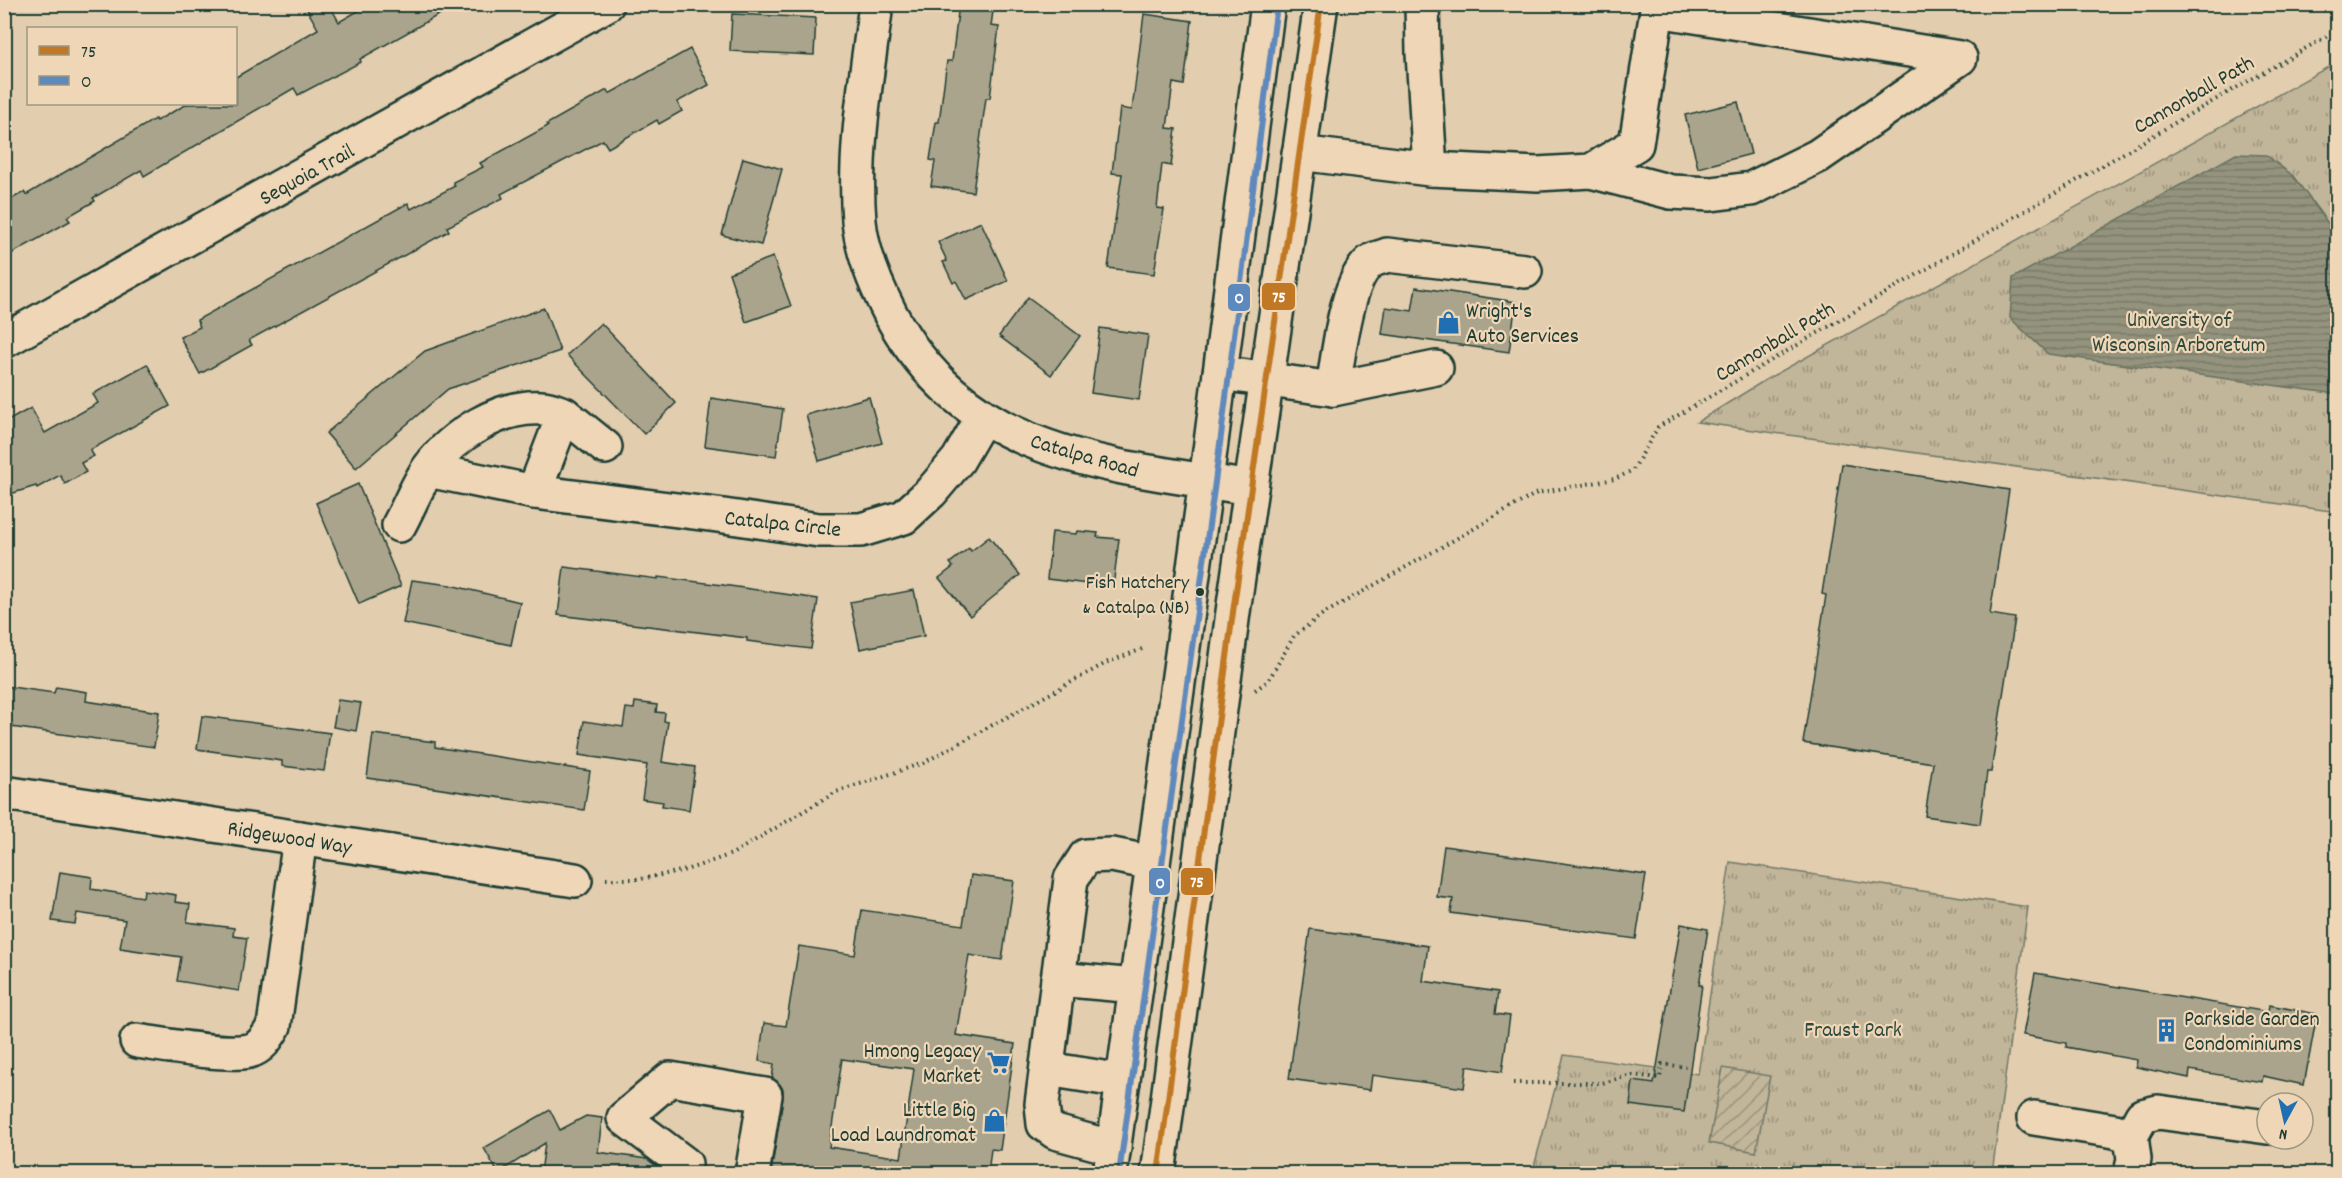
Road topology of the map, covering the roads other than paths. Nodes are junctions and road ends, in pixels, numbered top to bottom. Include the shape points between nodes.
1 (607, 4) edge
2 (876, 4) edge
3 (1268, 4) edge
4 (1321, 4) edge
5 (1422, 4) edge
6 (1658, 7) edge
7 (1299, 153) junction
8 (1430, 169) junction
9 (1591, 171) junction
10 (1525, 271) dead end
11 (4, 341) edge
12 (1436, 368) dead end
13 (1220, 373) junction
14 (1266, 380) junction
15 (1333, 389) junction
16 (564, 414) junction
17 (983, 417) junction
18 (605, 447) dead end
19 (428, 470) junction
20 (1206, 481) junction
21 (1251, 488) junction
22 (534, 492) junction
23 (399, 525) dead end
24 (4, 793) edge
25 (300, 838) junction
26 (1153, 863) junction
27 (574, 880) road end
28 (1058, 979) junction
29 (1136, 986) junction
30 (137, 1041) dead end
31 (1047, 1069) junction
32 (1123, 1081) junction
33 (2034, 1118) dead end
34 (2255, 1125) edge
35 (2131, 1137) junction
36 (1112, 1161) edge
37 (684, 1173) edge
38 (752, 1173) edge
39 (1158, 1173) edge
40 (2131, 1173) edge

1 - 11 street, Sequoia Trail
2 - 17 street, Catalpa Road via 858,157 859,223 875,285 906,343 948,391
3 - 13 street
4 - 7 street
5 - 8 street
6 - 9 street via 1636,144
6 - 9 street via 1960,58 1818,156 1751,189 1711,194 1671,192
7 - 8 street
7 - 14 street
8 - 9 street via 1537,174
10 - 15 street via 1387,255 1372,260 1358,276 1348,305
12 - 15 street
13 - 14 street
13 - 20 street
14 - 15 street
14 - 21 street
16 - 18 street
16 - 19 street via 544,408 523,409 488,420 442,453
16 - 22 street
17 - 20 street, Catalpa Road via 1039,445 1093,461
17 - 22 street, Catalpa Circle via 958,460 932,492 904,517 861,530 819,530
19 - 22 street, Catalpa Circle
19 - 23 street
20 - 21 street, Catalpa Road
20 - 26 street
21 - 39 street
24 - 25 street, Ridgewood Way
25 - 27 street, Ridgewood Way
25 - 30 street via 274,1026 264,1043 250,1051 222,1051
26 - 28 street via 1112,855 1086,856 1071,879
26 - 29 street
28 - 29 street
28 - 31 street
29 - 32 street
31 - 32 street
31 - 36 street via 1042,1104 1044,1124
32 - 36 street
33 - 35 street
34 - 35 street via 2158,1112 2142,1116
35 - 40 street
37 - 38 street via 685,1164 624,1118 670,1079 765,1095

